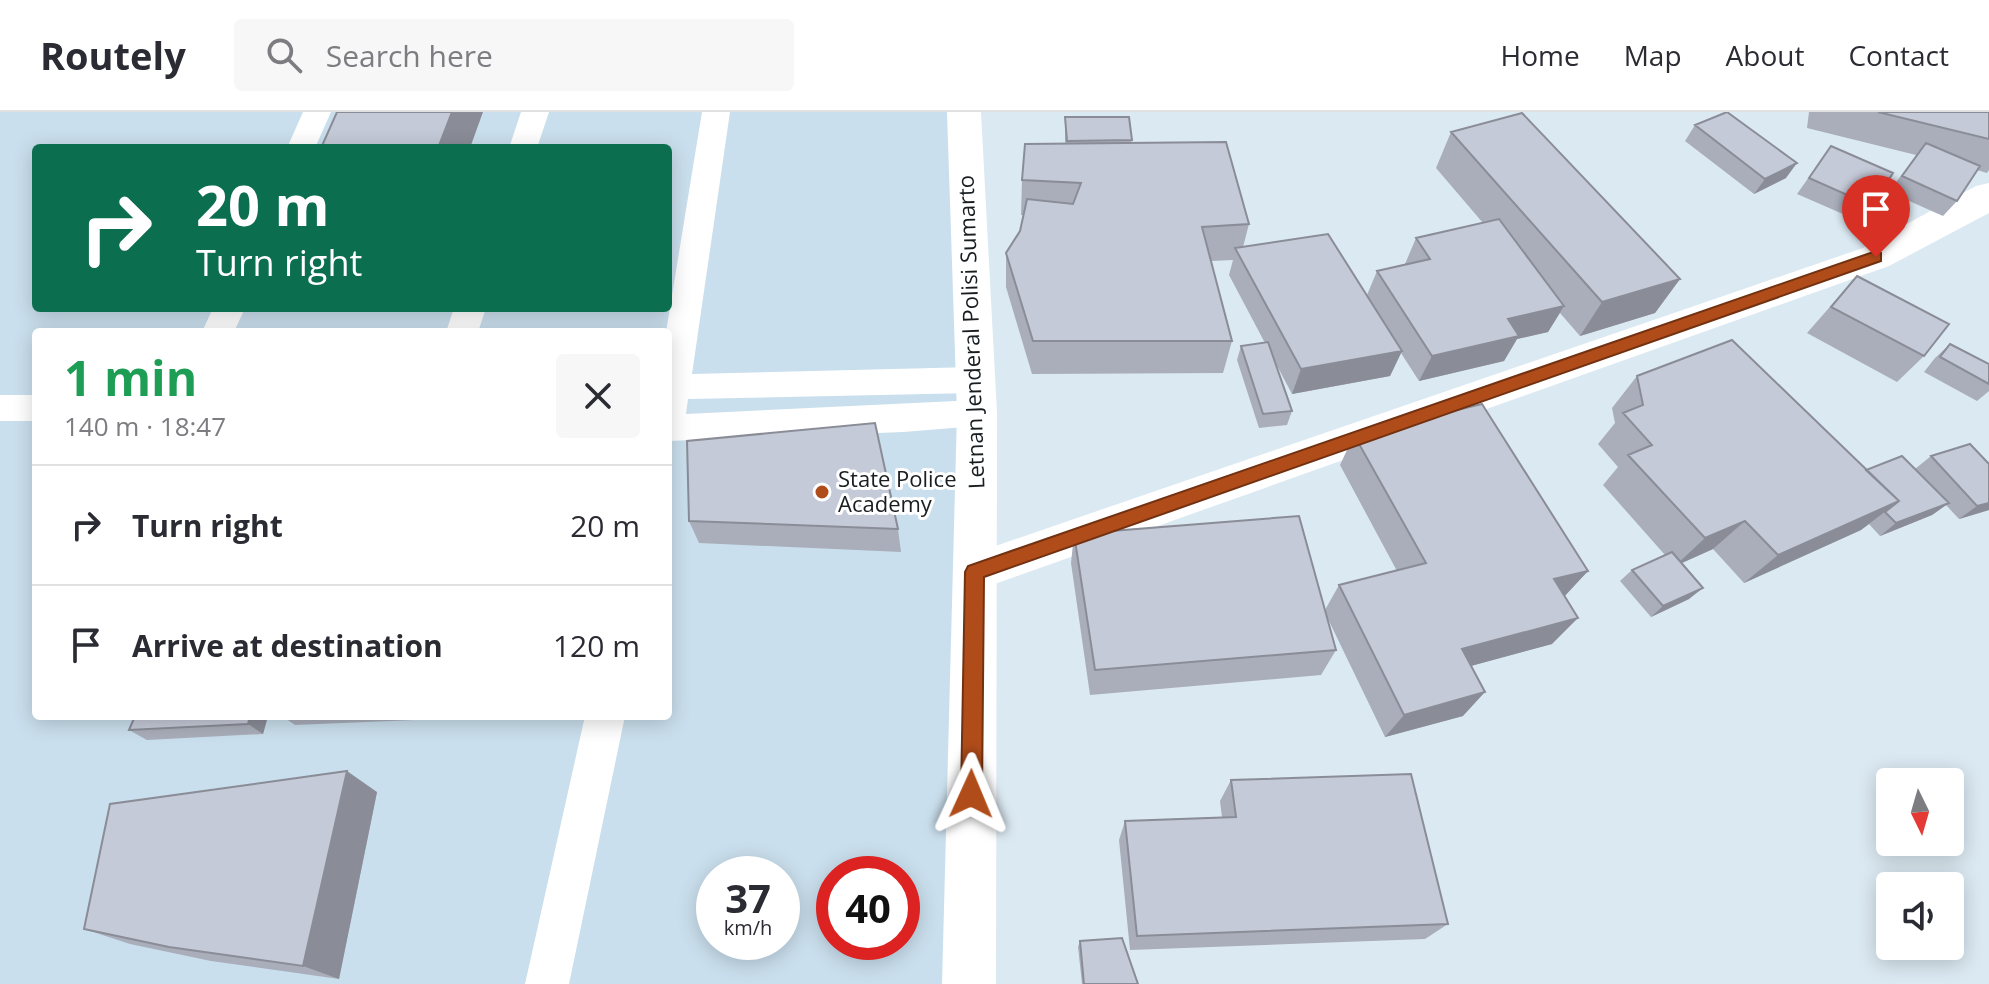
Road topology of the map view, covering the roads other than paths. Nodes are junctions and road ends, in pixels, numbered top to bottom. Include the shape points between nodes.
1 (317, 112) edge
2 (535, 112) edge
3 (716, 112) edge
4 (964, 112) edge
5 (303, 144) edge
6 (524, 144) edge
7 (1989, 195) edge
8 (672, 375) edge
9 (672, 387) edge
10 (976, 396) junction
11 (0, 408) edge
12 (32, 408) edge
13 (672, 428) edge
14 (975, 572) junction
15 (604, 720) edge
16 (547, 984) edge
17 (969, 984) edge

1 - 5 lane
2 - 6 lane
3 - 8 lane
4 - 10 street, Letnan Jenderal Polisi Sumarto
7 - 14 street via 1876,257
9 - 10 lane
10 - 13 lane via 903,419
10 - 14 street, Letnan Jenderal Polisi Sumarto
11 - 12 lane
14 - 17 street, Letnan Jenderal Polisi Sumarto
15 - 16 lane

